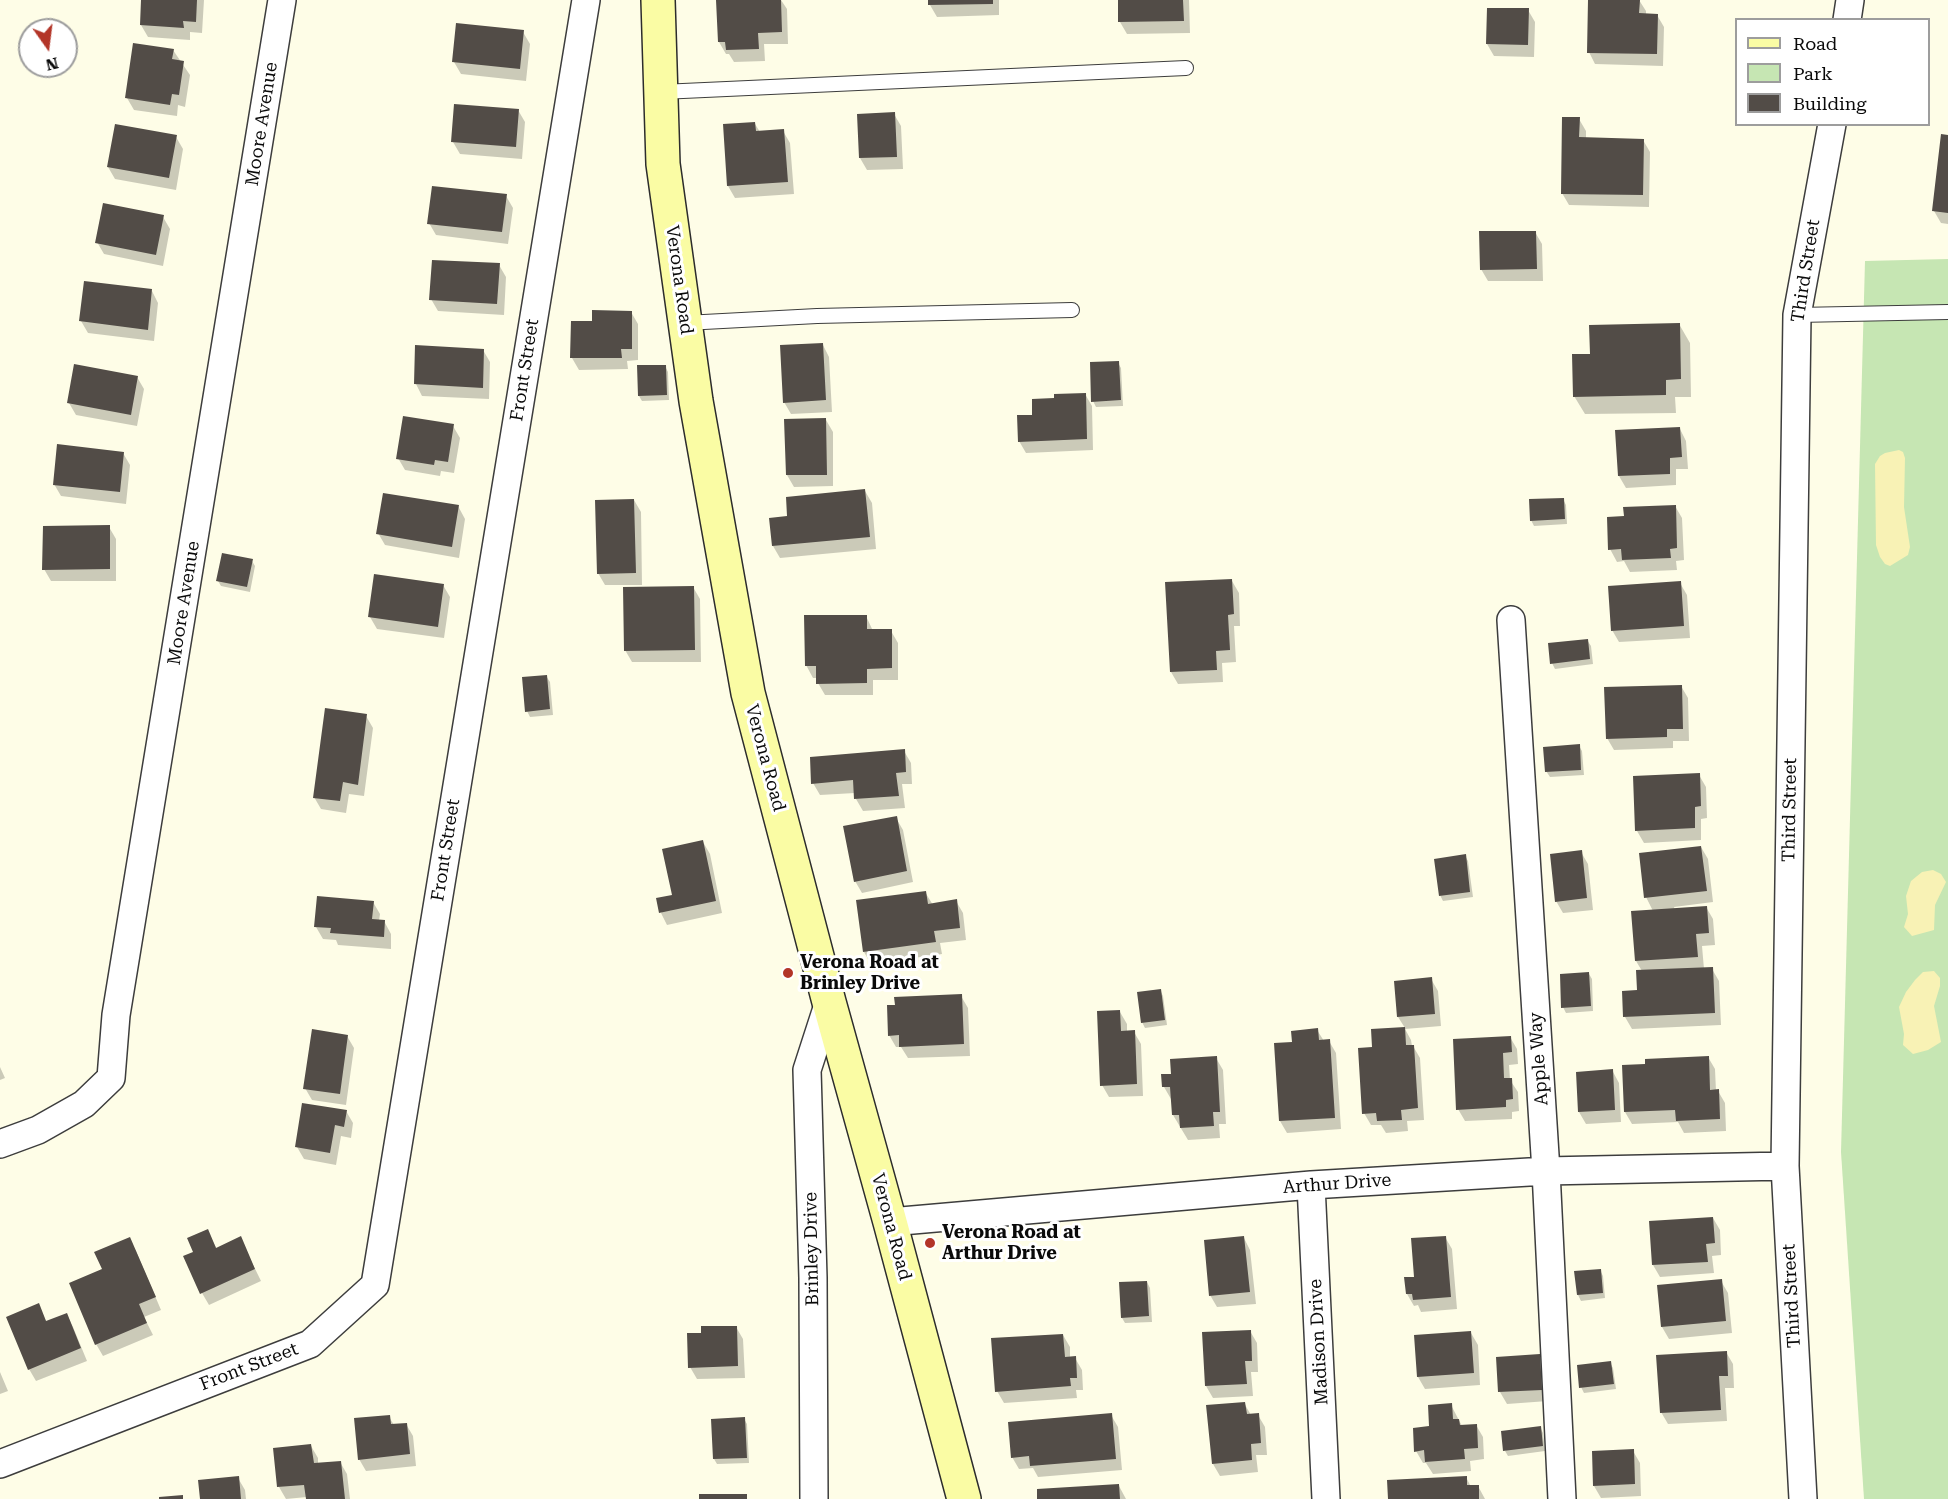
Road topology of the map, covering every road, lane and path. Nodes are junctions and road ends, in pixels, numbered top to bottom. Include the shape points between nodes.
1 (282, 0) edge
2 (586, 0) edge
3 (658, 0) edge
4 (1850, 0) edge
5 (1847, 18) edge
6 (1186, 68) dead end
7 (661, 93) junction
8 (1832, 126) edge
9 (1072, 310) dead end
10 (1948, 312) edge
11 (1797, 315) junction
12 (686, 323) junction
13 (1511, 620) dead end
14 (829, 1002) junction
15 (0, 1144) edge
16 (1785, 1166) junction
17 (1546, 1170) junction
18 (1311, 1185) junction
19 (890, 1222) junction
20 (0, 1464) edge
21 (814, 1499) edge
22 (964, 1499) edge
23 (1326, 1499) edge
24 (1562, 1499) edge
25 (1803, 1499) edge

1 - 15 street, Moore Avenue via 116,1015 111,1078 84,1104 38,1130
2 - 20 street, Front Street via 375,1285 310,1344
3 - 7 street, Verona Road
4 - 5 street
6 - 7 lane
7 - 12 street, Verona Road via 663,164
8 - 11 street, Third Street
9 - 12 lane
10 - 11 lane
11 - 16 street, Third Street
12 - 14 street, Verona Road via 696,401 748,693
13 - 17 street, Apple Way
14 - 19 street, Verona Road
14 - 21 street, Brinley Drive via 807,1070
16 - 17 street, Arthur Drive
16 - 25 street, Third Street
17 - 18 street, Arthur Drive
17 - 24 street, Apple Way
18 - 19 street, Arthur Drive
18 - 23 street, Madison Drive
19 - 22 street, Verona Road

